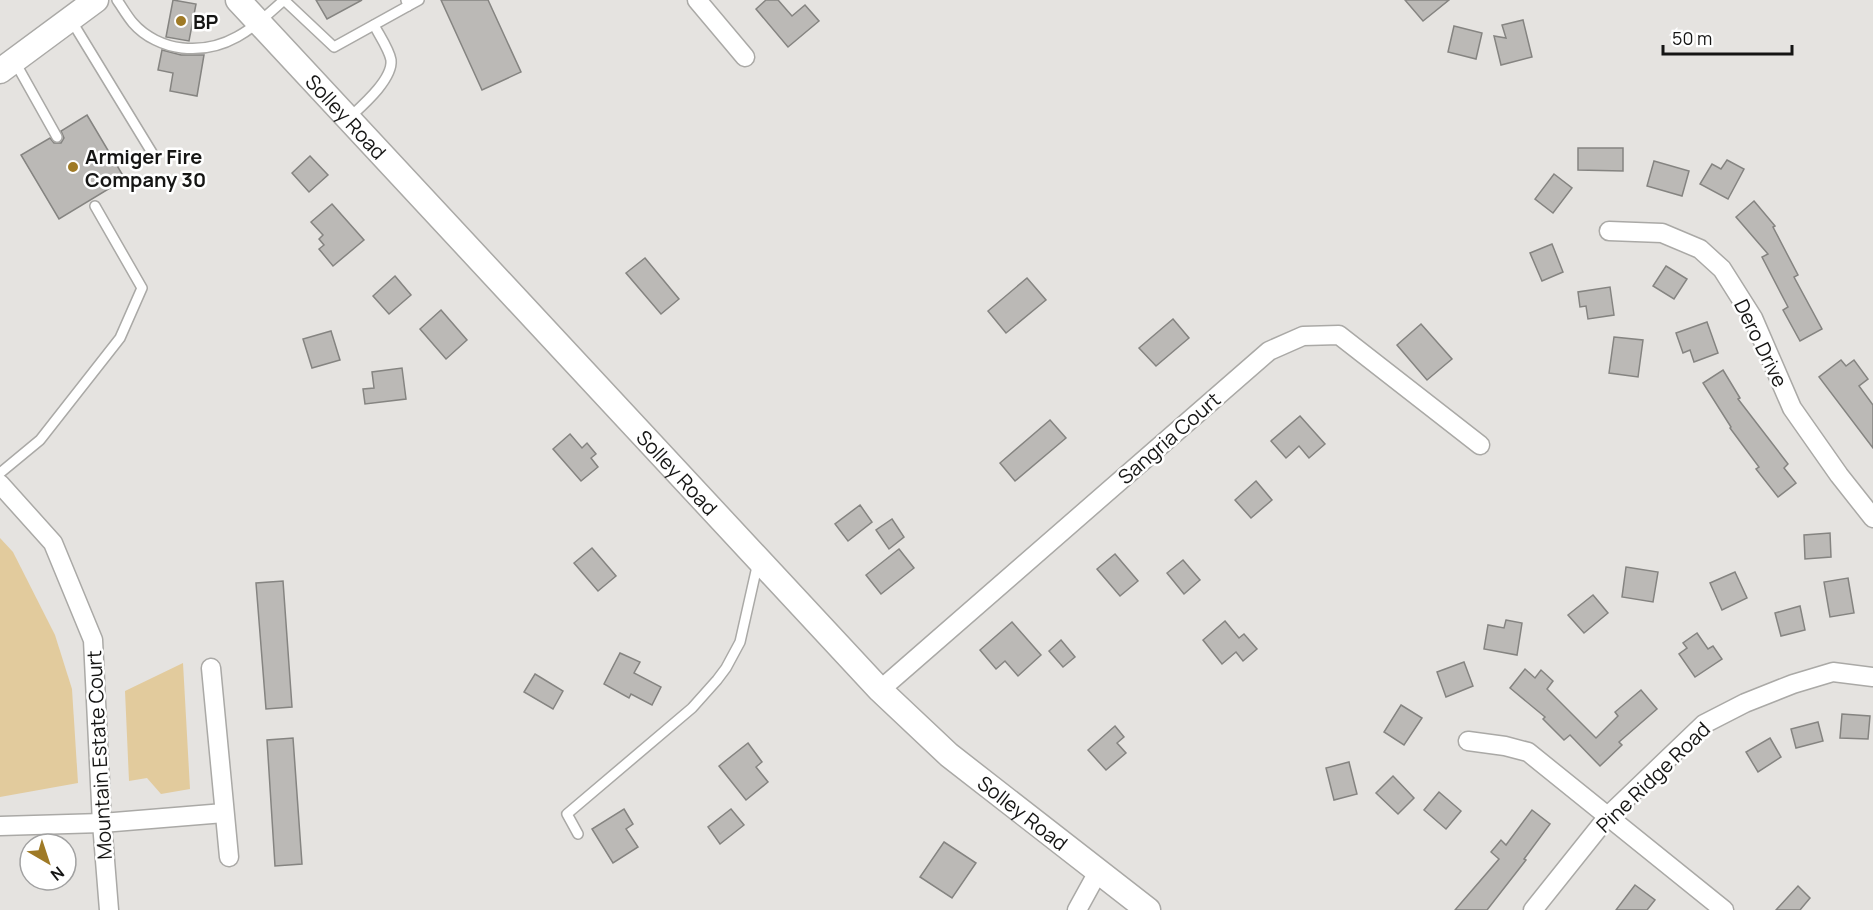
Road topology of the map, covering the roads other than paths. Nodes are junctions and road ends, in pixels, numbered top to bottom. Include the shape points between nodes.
1 (96, 0) edge
2 (117, 0) edge
3 (238, 0) edge
4 (419, 0) edge
5 (697, 0) edge
6 (407, 3) edge
7 (70, 19) junction
8 (259, 22) junction
9 (374, 25) junction
10 (745, 57) dead end
11 (7, 65) edge
12 (348, 118) junction
13 (57, 137) dead end
14 (154, 156) dead end
15 (95, 206) dead end
16 (1609, 231) dead end
17 (1480, 445) dead end
18 (0, 473) edge
19 (0, 484) edge
20 (1873, 518) edge
21 (758, 560) junction
22 (211, 668) dead end
23 (1873, 677) edge
24 (880, 690) junction
25 (1468, 741) dead end
26 (224, 813) junction
27 (1609, 815) junction
28 (102, 823) junction
29 (0, 826) edge
30 (578, 834) dead end
31 (229, 858) dead end
32 (1099, 870) junction
33 (109, 910) edge
34 (1077, 910) edge
35 (1148, 910) edge
36 (1533, 910) edge
37 (1724, 910) edge

1 - 7 main road
2 - 8 lane via 134,24 155,40 173,47 199,50 224,44
3 - 8 main road, Solley Road
4 - 6 lane
5 - 10 street
6 - 9 lane
7 - 11 main road
7 - 14 lane
8 - 9 lane via 284,0 334,47
8 - 12 main road, Solley Road
9 - 12 lane via 391,58 390,68 376,92
11 - 13 lane
12 - 21 main road, Solley Road
15 - 18 lane via 142,288 120,338 40,440
16 - 20 street, Dero Drive via 1662,233 1700,249 1722,269 1753,318 1792,408
17 - 24 street, Sangria Court via 1338,335 1303,336 1269,351
19 - 28 street, Mountain Estate Court via 53,543 93,640
21 - 24 main road, Solley Road
21 - 30 lane via 740,642 726,668 692,708 567,814
22 - 26 street
23 - 27 street, Pine Ridge Road via 1833,672 1745,703 1704,724
24 - 32 main road, Solley Road via 949,755
25 - 27 street via 1528,752
26 - 28 street
26 - 31 street
27 - 36 street, Pine Ridge Road
27 - 37 street
28 - 29 street
28 - 33 street, Mountain Estate Court
32 - 34 street
32 - 35 main road, Solley Road

